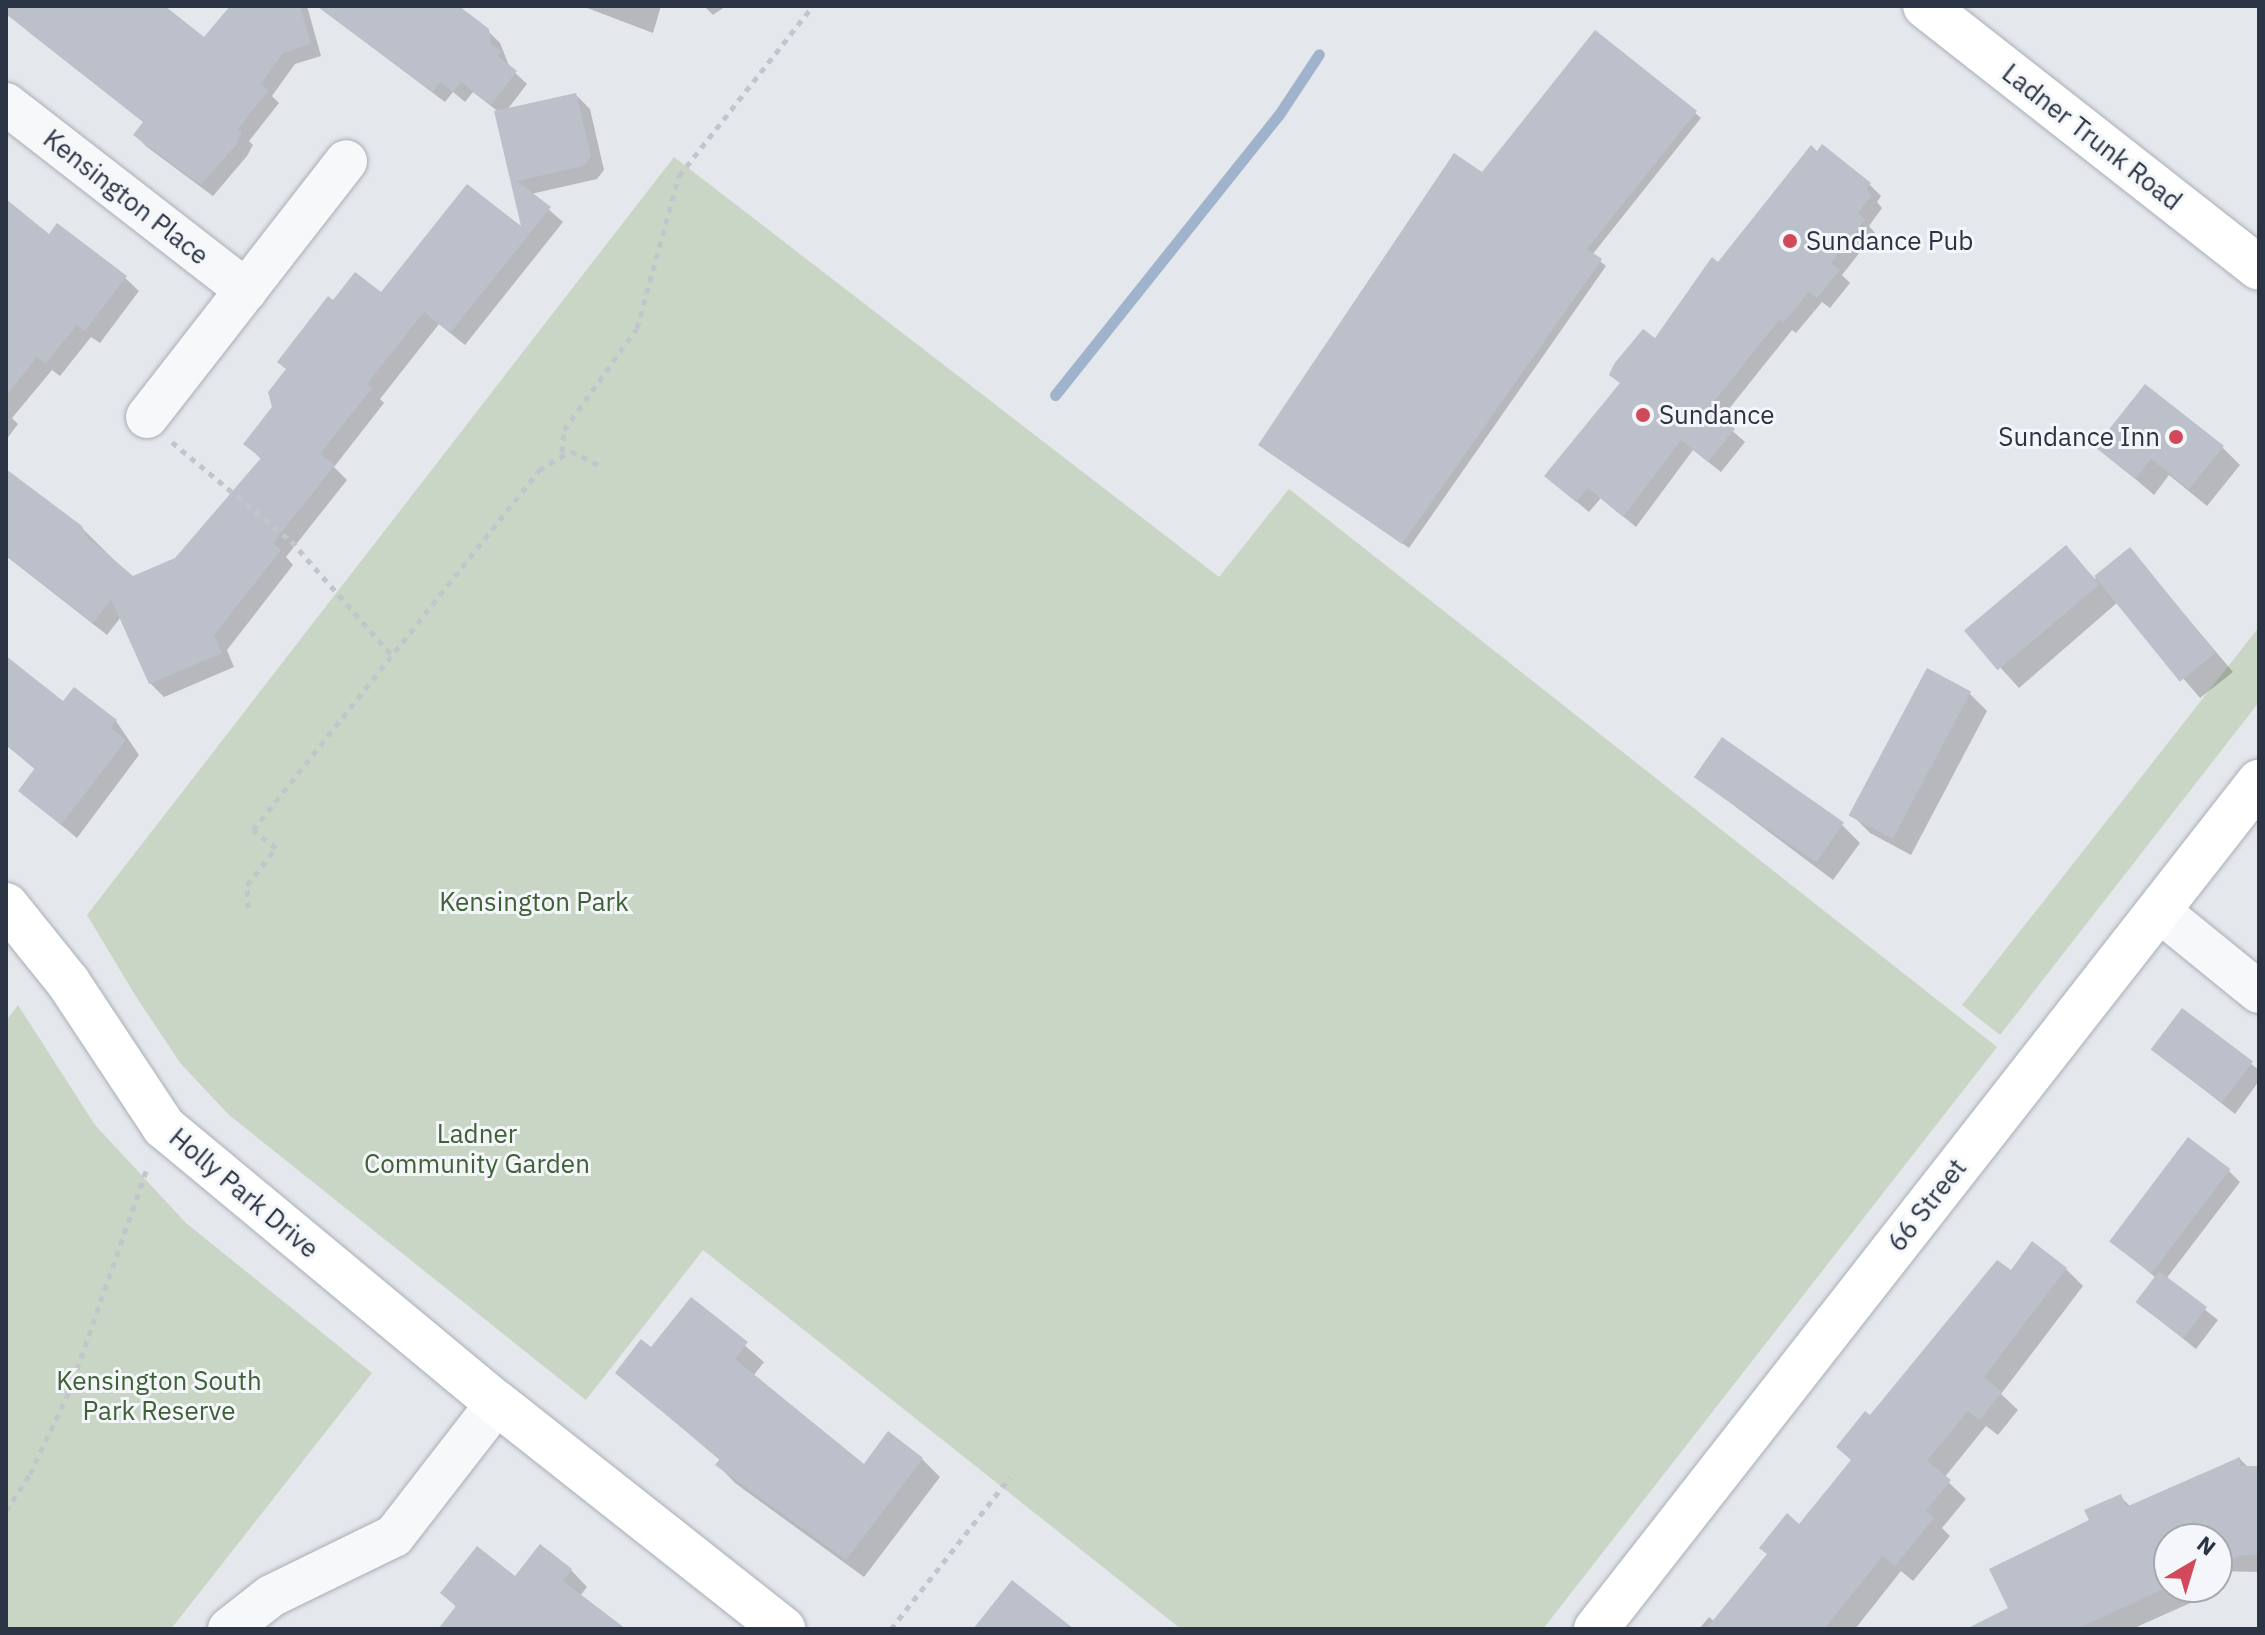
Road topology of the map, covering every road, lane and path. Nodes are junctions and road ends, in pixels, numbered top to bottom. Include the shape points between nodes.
1 (813, 6) edge
2 (1925, 6) edge
3 (6, 104) edge
4 (346, 161) dead end
5 (2259, 268) edge
6 (246, 290) junction
7 (147, 417) joint
8 (562, 452) junction
9 (602, 467) dead end
10 (392, 655) junction
11 (2259, 782) edge
12 (6, 905) edge
13 (248, 908) dead end
14 (2158, 910) junction
15 (2259, 992) edge
16 (164, 1127) junction
17 (497, 1403) junction
18 (1010, 1477) dead end
19 (6, 1511) edge
20 (229, 1629) edge
21 (783, 1629) edge
22 (891, 1629) edge
23 (1596, 1629) edge

1 - 8 path via 679,176 637,328 564,430
2 - 5 street, Ladner Trunk Road
3 - 6 street, Kensington Place
4 - 6 street
6 - 7 street
7 - 10 path via 192,463 291,541
8 - 9 path via 583,454
8 - 10 path via 539,470
10 - 13 path via 253,830 276,848 247,885
11 - 14 street, 66 Street
12 - 16 street, Holly Park Drive via 68,982
14 - 15 street
14 - 23 street, 66 Street
16 - 17 street, Holly Park Drive
16 - 19 path via 131,1206 69,1392
17 - 20 street via 394,1536 271,1596
17 - 21 street, Holly Park Drive
18 - 22 path

